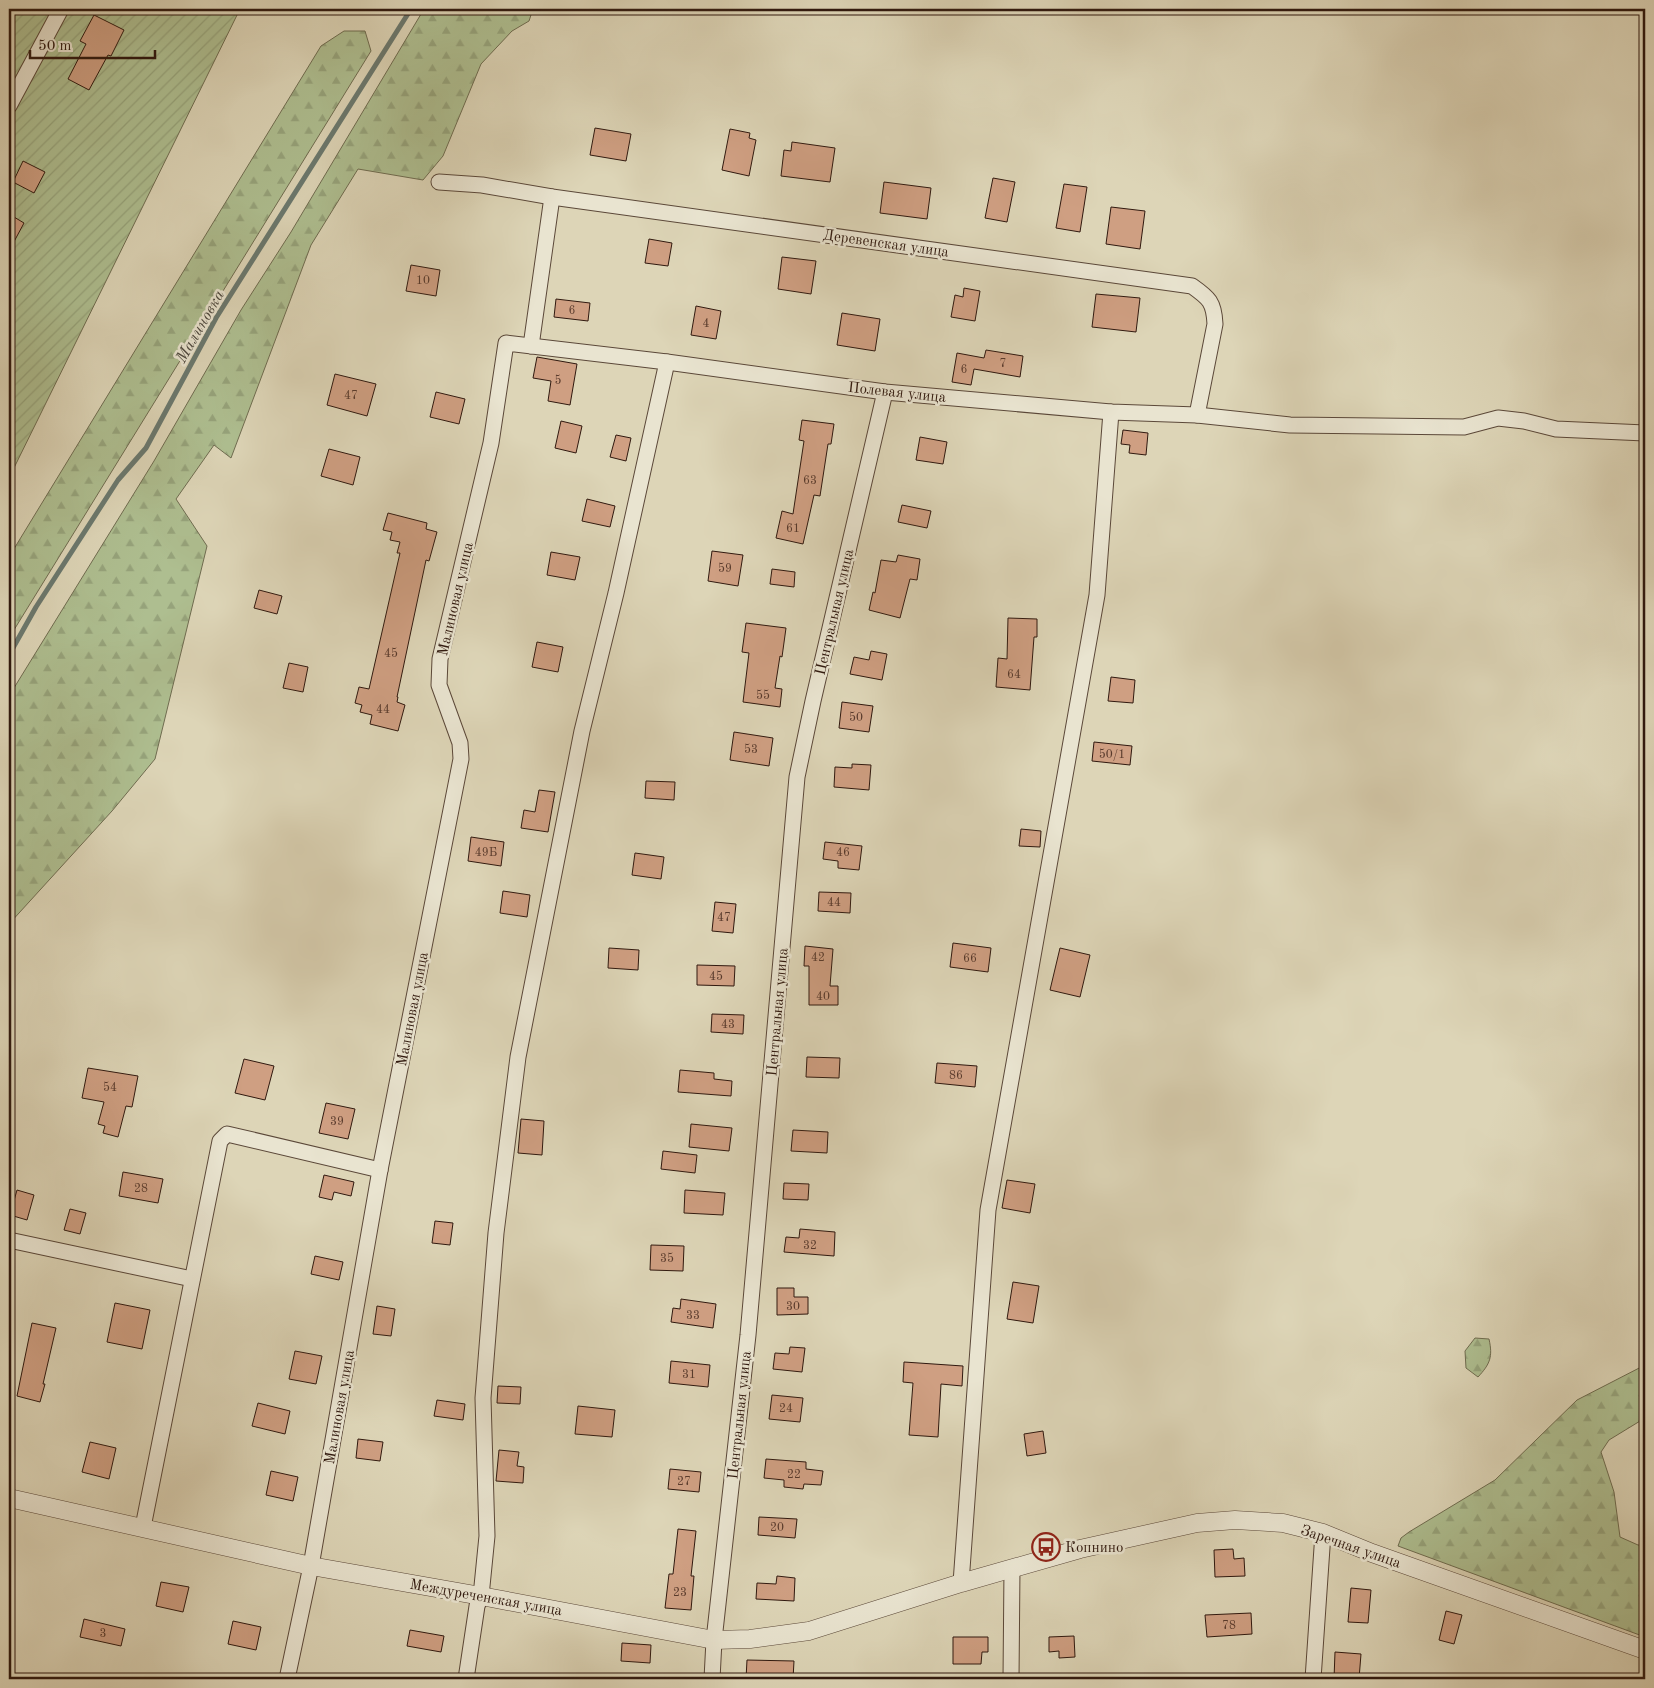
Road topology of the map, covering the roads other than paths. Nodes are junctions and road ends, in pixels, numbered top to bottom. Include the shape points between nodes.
1 (61, 9) edge
2 (9, 106) edge
3 (439, 182) dead end
4 (552, 197) junction
5 (506, 342) joint
6 (531, 346) junction
7 (667, 362) junction
8 (884, 392) junction
9 (1111, 412) junction
10 (1197, 415) junction
11 (1645, 433) edge
12 (380, 1170) junction
13 (9, 1240) edge
14 (192, 1279) junction
15 (9, 1498) edge
16 (143, 1527) junction
17 (1323, 1533) junction
18 (311, 1566) junction
19 (1012, 1568) junction
20 (961, 1583) junction
21 (481, 1596) junction
22 (714, 1640) junction
23 (1645, 1650) edge
24 (287, 1679) edge
25 (466, 1679) edge
26 (712, 1679) edge
27 (1011, 1679) edge
28 (1313, 1679) edge

1 - 2 street
3 - 4 street, Деревенская улица via 482,185
4 - 6 street
4 - 10 street, Деревенская улица via 1192,286 1208,298 1214,309 1215,324
5 - 6 street, Полевая улица
5 - 12 street, Малиновая улица via 491,443 440,659 439,685 460,743 461,759
6 - 7 street, Полевая улица
7 - 8 street, Полевая улица
7 - 21 street via 582,731 518,1057 496,1234 484,1388 487,1536
8 - 9 street, Полевая улица
8 - 22 street, Центральная улица via 797,777 748,1335
9 - 10 street, Полевая улица
9 - 20 street via 1097,595 988,1210
10 - 11 street, Полевая улица via 1290,425 1464,427 1498,418 1556,429
12 - 14 street via 227,1134 220,1141
12 - 18 street, Малиновая улица
13 - 14 street
14 - 16 street
15 - 16 street, Междуреченская улица
16 - 18 street, Междуреченская улица
17 - 19 street, Заречная улица via 1283,1523 1235,1520 1197,1523
17 - 23 street, Заречная улица
17 - 28 street
18 - 21 street, Междуреченская улица
18 - 24 street, Малиновая улица
19 - 20 street, Заречная улица
19 - 27 street
20 - 22 street, Междуреченская улица via 809,1631
21 - 22 street, Междуреченская улица
21 - 25 street
22 - 26 street, Центральная улица

